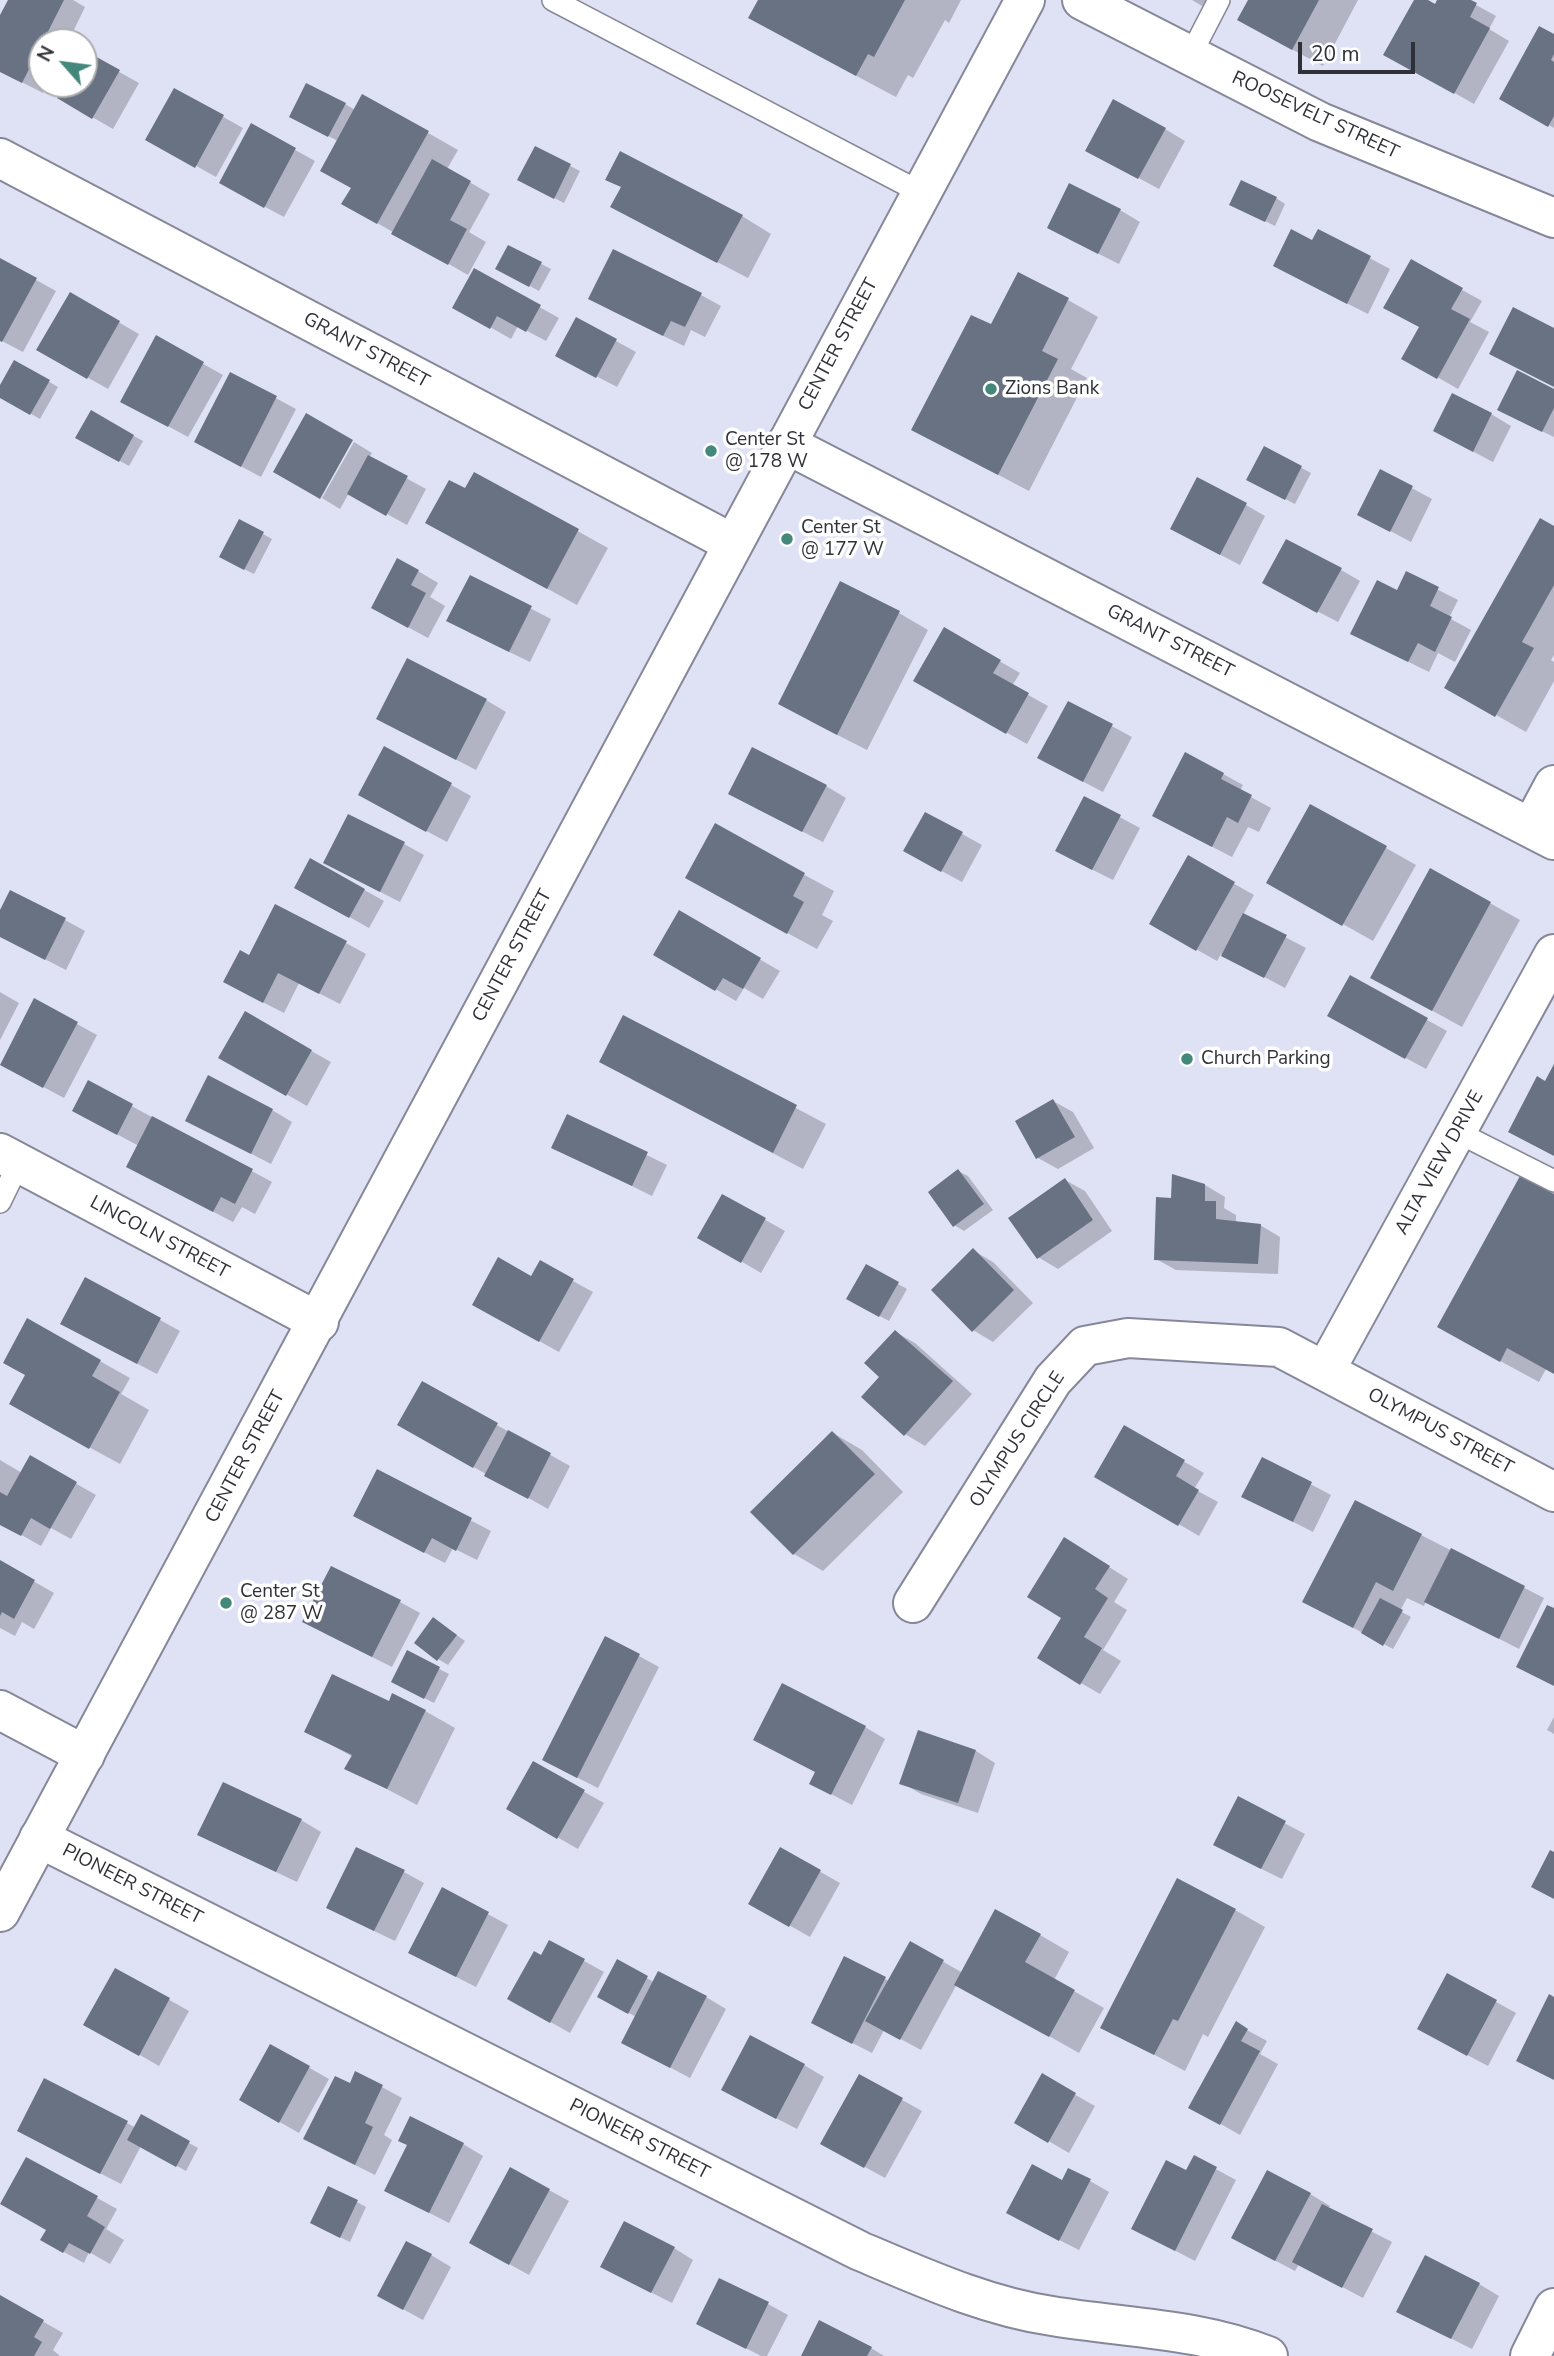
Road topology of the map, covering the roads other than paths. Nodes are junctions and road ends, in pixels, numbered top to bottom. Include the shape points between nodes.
1 (553, 0) edge
2 (1025, 0) edge
3 (1082, 0) edge
4 (1219, 0) edge
5 (1190, 56) junction
6 (0, 158) edge
7 (920, 192) junction
8 (1554, 218) edge
9 (786, 444) junction
10 (732, 543) junction
11 (1554, 785) edge
12 (1543, 834) edge
13 (1554, 954) edge
14 (1457, 1132) junction
15 (10, 1158) edge
16 (1554, 1181) edge
17 (0, 1202) edge
18 (319, 1322) junction
19 (1325, 1371) junction
20 (1554, 1492) edge
21 (913, 1603) dead end
22 (0, 1710) edge
23 (85, 1755) junction
24 (39, 1838) junction
25 (0, 1912) edge
26 (1554, 2308) edge
27 (1268, 2356) edge
28 (1530, 2356) edge

1 - 7 lane
2 - 7 street, CENTER STREET
3 - 5 street, ROOSEVELT STREET
4 - 5 lane
5 - 8 street, ROOSEVELT STREET via 1320,122
6 - 10 street, GRANT STREET
7 - 9 street, CENTER STREET
9 - 10 street, CENTER STREET
9 - 12 street, GRANT STREET
10 - 18 street, CENTER STREET
11 - 12 street
13 - 14 street, ALTA VIEW DRIVE
14 - 16 lane
14 - 19 street, ALTA VIEW DRIVE
15 - 17 lane
15 - 18 street, LINCOLN STREET
18 - 23 street, CENTER STREET
19 - 20 street, OLYMPUS STREET
19 - 21 street, OLYMPUS CIRCLE via 1279,1346 1248,1342 1128,1338 1085,1346 1054,1380
22 - 23 street
23 - 24 street, CENTER STREET
24 - 25 street, CENTER STREET
24 - 27 street, PIONEER STREET via 860,2251 954,2291 1050,2316 1187,2333
26 - 28 street

